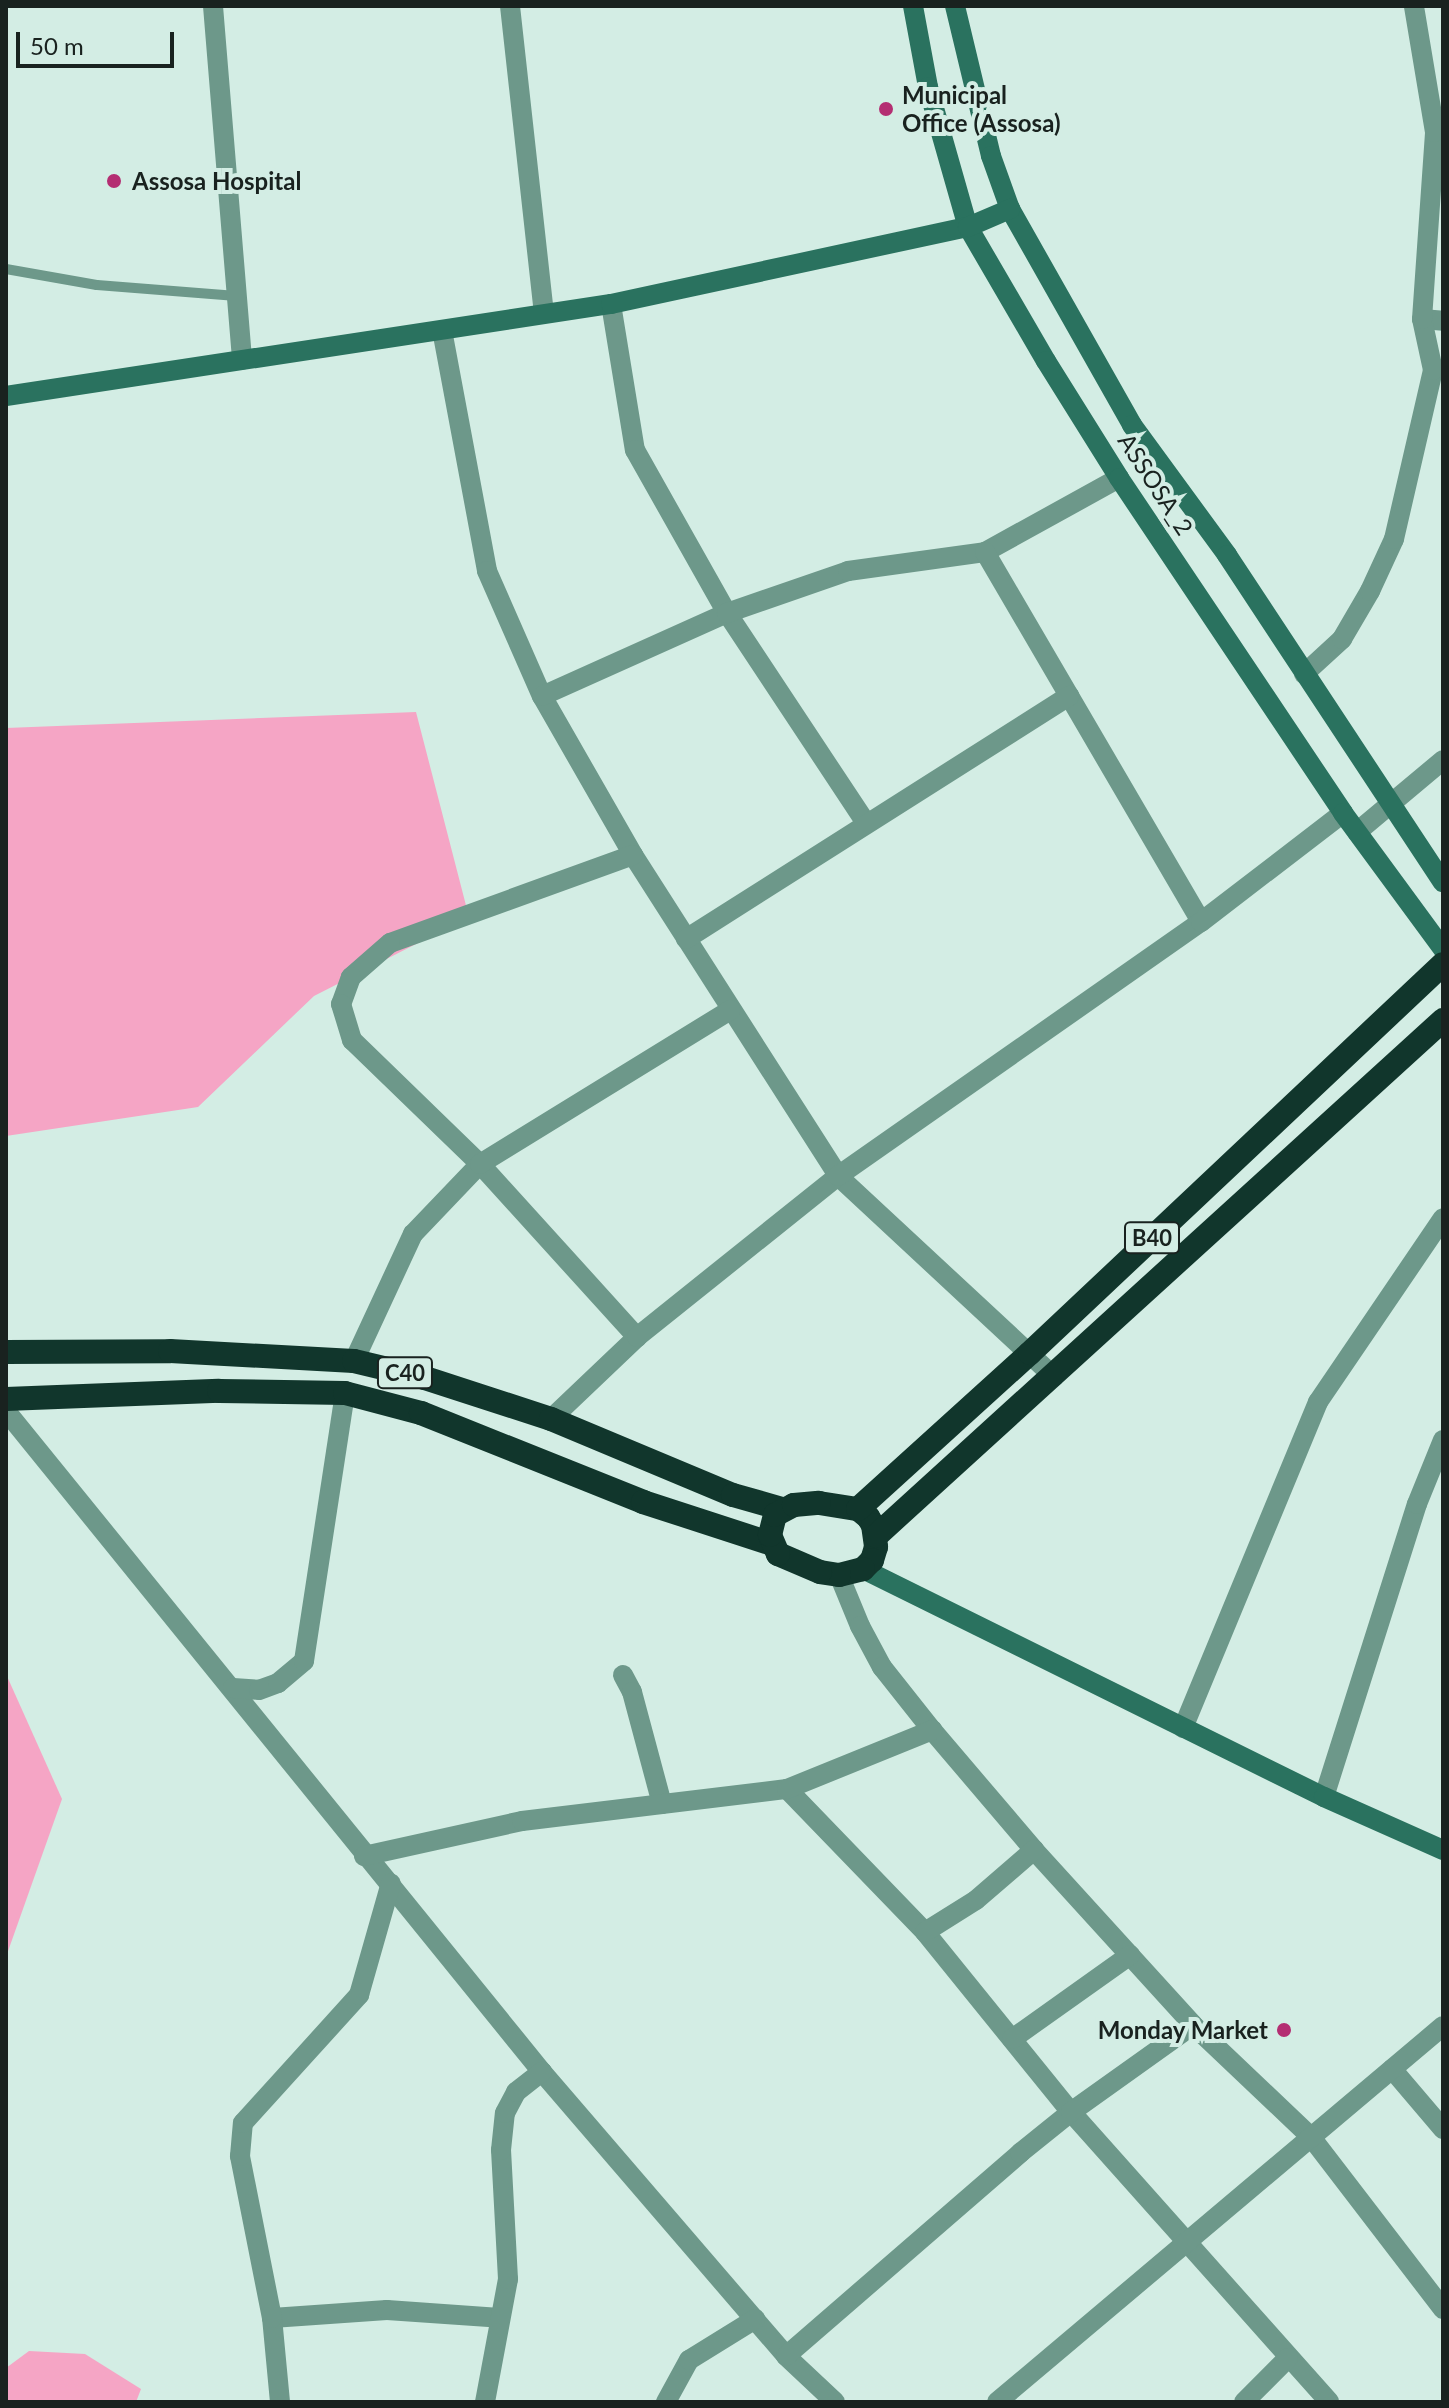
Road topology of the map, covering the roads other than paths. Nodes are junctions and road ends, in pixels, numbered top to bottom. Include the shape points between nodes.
1 (213, 6) edge
2 (510, 6) edge
3 (913, 6) edge
4 (955, 6) edge
5 (1414, 6) edge
6 (1010, 209) junction
7 (968, 227) junction
8 (6, 269) edge
9 (237, 296) junction
10 (611, 304) junction
11 (544, 312) junction
12 (1422, 319) junction
13 (1443, 321) edge
14 (442, 330) junction
15 (242, 360) junction
16 (1438, 374) edge
17 (6, 396) edge
18 (1119, 478) junction
19 (985, 552) junction
20 (727, 613) junction
21 (1304, 674) junction
22 (542, 696) junction
23 (1069, 696) junction
24 (1443, 760) edge
25 (1391, 804) junction
26 (1343, 813) junction
27 (866, 823) junction
28 (1357, 832) junction
29 (633, 855) junction
30 (1443, 882) edge
31 (1201, 922) junction
32 (686, 939) junction
33 (1443, 949) edge
34 (1443, 964) edge
35 (730, 1010) junction
36 (1443, 1020) edge
37 (480, 1164) junction
38 (838, 1176) junction
39 (1443, 1218) edge
40 (637, 1337) junction
41 (6, 1352) edge
42 (217, 1352) junction
43 (1030, 1353) junction
44 (354, 1361) junction
45 (1054, 1377) junction
46 (219, 1391) junction
47 (345, 1393) junction
48 (6, 1399) edge
49 (6, 1411) edge
50 (551, 1419) junction
51 (1443, 1440) edge
52 (782, 1509) junction
53 (858, 1509) junction
54 (876, 1536) junction
55 (772, 1544) junction
56 (863, 1569) junction
57 (839, 1575) junction
58 (623, 1675) dead end
59 (233, 1688) junction
60 (1183, 1728) junction
61 (932, 1730) junction
62 (787, 1789) junction
63 (1324, 1797) junction
64 (662, 1804) junction
65 (1034, 1850) junction
66 (1443, 1850) edge
67 (364, 1856) junction
68 (391, 1883) junction
69 (925, 1932) junction
70 (1130, 1955) junction
71 (1193, 2025) junction
72 (1443, 2026) edge
73 (1012, 2039) junction
74 (1392, 2069) junction
75 (542, 2072) junction
76 (1071, 2112) junction
77 (1443, 2129) edge
78 (1311, 2137) junction
79 (1186, 2243) junction
80 (1443, 2309) edge
81 (272, 2318) junction
82 (500, 2318) junction
83 (755, 2319) junction
84 (786, 2356) junction
85 (1288, 2358) junction
86 (280, 2402) edge
87 (485, 2402) edge
88 (666, 2402) edge
89 (835, 2402) edge
90 (997, 2402) edge
91 (1244, 2402) edge
92 (1329, 2402) edge

1 - 9 street
2 - 11 street
3 - 7 street, ASSOSA_2 via 928,87
4 - 6 street, ASSOSA_2 via 991,156
5 - 12 street via 1435,132
6 - 7 street
6 - 21 street, ASSOSA_2 via 1132,425 1227,555
7 - 10 street
7 - 18 street, ASSOSA_2
8 - 9 lane via 97,285
9 - 15 street
10 - 11 street
10 - 20 street via 635,450
11 - 14 street
12 - 13 street
12 - 16 street
14 - 15 street
14 - 22 street via 487,571
15 - 17 street
16 - 21 street via 1394,539 1342,639
18 - 19 street
18 - 26 street, ASSOSA_2
19 - 20 street via 848,571
19 - 23 street
20 - 22 street
20 - 27 street
21 - 25 street, ASSOSA_2
22 - 29 street
23 - 27 street
23 - 31 street
24 - 25 street
25 - 28 street
25 - 30 street, ASSOSA_2
26 - 28 street, ASSOSA_2
26 - 31 street
27 - 32 street
28 - 33 street, ASSOSA_2
29 - 32 street
29 - 37 street via 390,943 351,977 341,1004 352,1040
31 - 38 street
32 - 35 street
34 - 43 highway, B40
35 - 37 street
35 - 38 street
36 - 45 highway, B40
37 - 40 street
37 - 44 street via 413,1234
38 - 40 street
38 - 43 street
39 - 60 street via 1318,1402
40 - 50 street
41 - 42 highway, C40
42 - 44 highway, C40
42 - 46 highway
43 - 45 street
43 - 53 highway, B40
44 - 50 highway, C40
45 - 54 highway, B40
46 - 47 highway, C40
46 - 48 highway, C40
47 - 55 highway, C40 via 421,1413 643,1502
47 - 59 street via 304,1661 268,1687
49 - 59 street
50 - 52 highway, C40 via 733,1495
51 - 63 street via 1417,1504
52 - 53 highway via 819,1503
52 - 55 highway via 770,1525
53 - 54 highway
54 - 56 highway, B40 via 872,1560
55 - 57 highway via 789,1562
56 - 57 highway
56 - 60 street
57 - 61 street via 882,1667
58 - 64 street
59 - 67 street
60 - 63 street
61 - 62 street
61 - 65 street
62 - 64 street
62 - 69 street
63 - 66 street
64 - 67 street via 522,1821
65 - 69 street via 976,1900
65 - 70 street
67 - 68 street
68 - 75 street
68 - 81 street via 359,1995 243,2123 240,2156
69 - 73 street
70 - 71 street
70 - 73 street
71 - 76 street
71 - 78 street
72 - 74 street
73 - 76 street
74 - 77 street
74 - 78 street
75 - 82 street via 516,2092 505,2113 501,2150 508,2279
75 - 83 street
76 - 79 street
76 - 84 street
78 - 79 street
78 - 80 street
79 - 85 street
79 - 90 street
81 - 82 street via 387,2310
81 - 86 street
82 - 87 street
83 - 84 street
83 - 88 street via 689,2360
84 - 89 street
85 - 91 street
85 - 92 street

